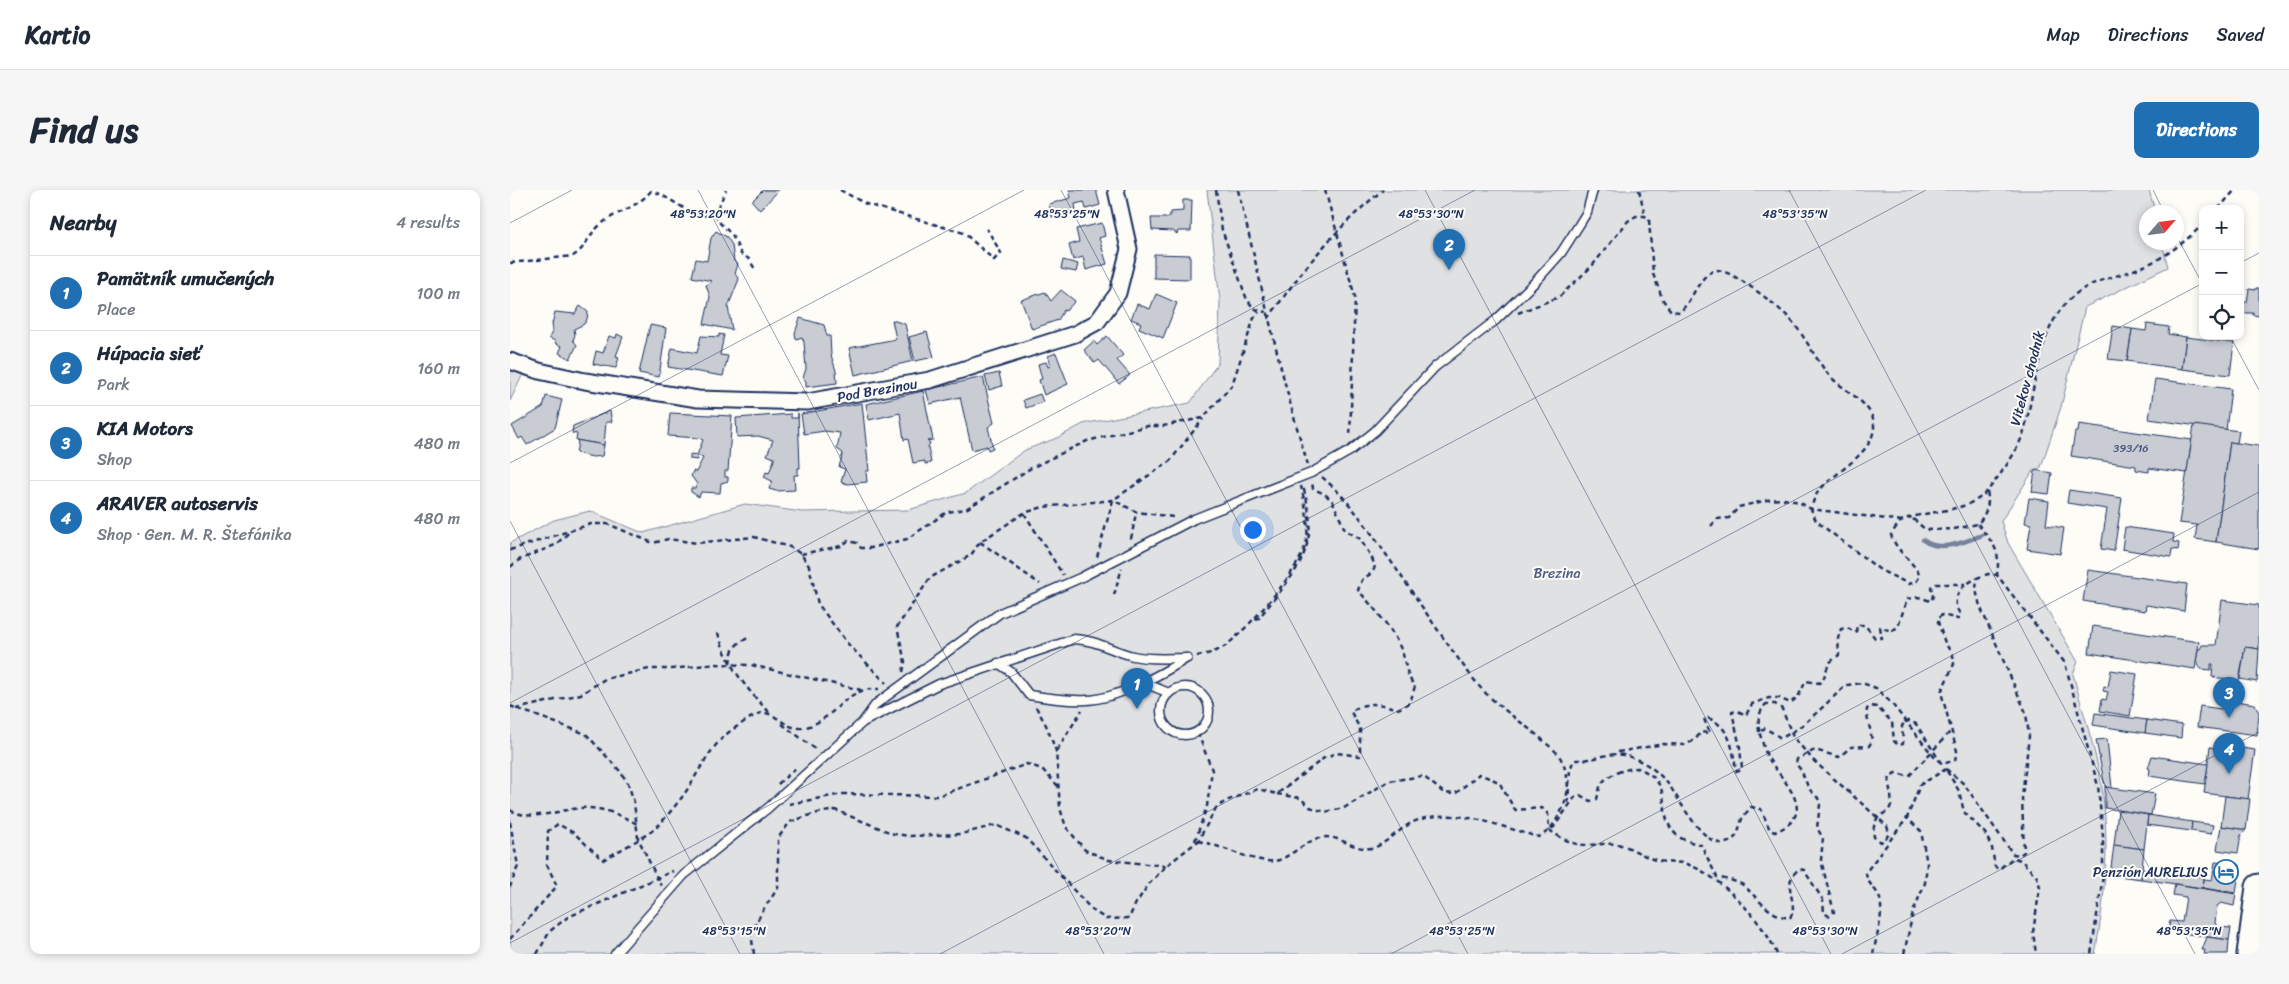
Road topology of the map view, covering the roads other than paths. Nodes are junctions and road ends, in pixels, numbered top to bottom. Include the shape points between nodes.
1 (1116, 190) edge
2 (1594, 190) edge
3 (510, 361) edge
4 (998, 663) junction
5 (1142, 682) junction
6 (1169, 693) junction
7 (863, 722) junction
8 (2259, 887) edge
9 (615, 954) edge
10 (2250, 954) edge

1 - 3 street, Pod Brezinou via 1128,249 1118,293 1097,322 1075,334 930,380 806,402 698,400 585,381
2 - 7 lane via 1587,212 1561,253 1496,320 1435,367 1375,431 1350,451 1311,473 1180,526 1093,571 1000,613 876,704
4 - 5 lane via 1011,672 1029,695 1088,700 1108,696
4 - 5 lane via 1074,639 1092,640 1135,656 1188,658
4 - 7 lane via 939,684
5 - 6 lane
6 - 6 lane via 1186,687 1203,695 1208,714 1198,731 1178,733 1166,725 1161,712
7 - 9 lane via 768,808 684,875
8 - 10 main road

